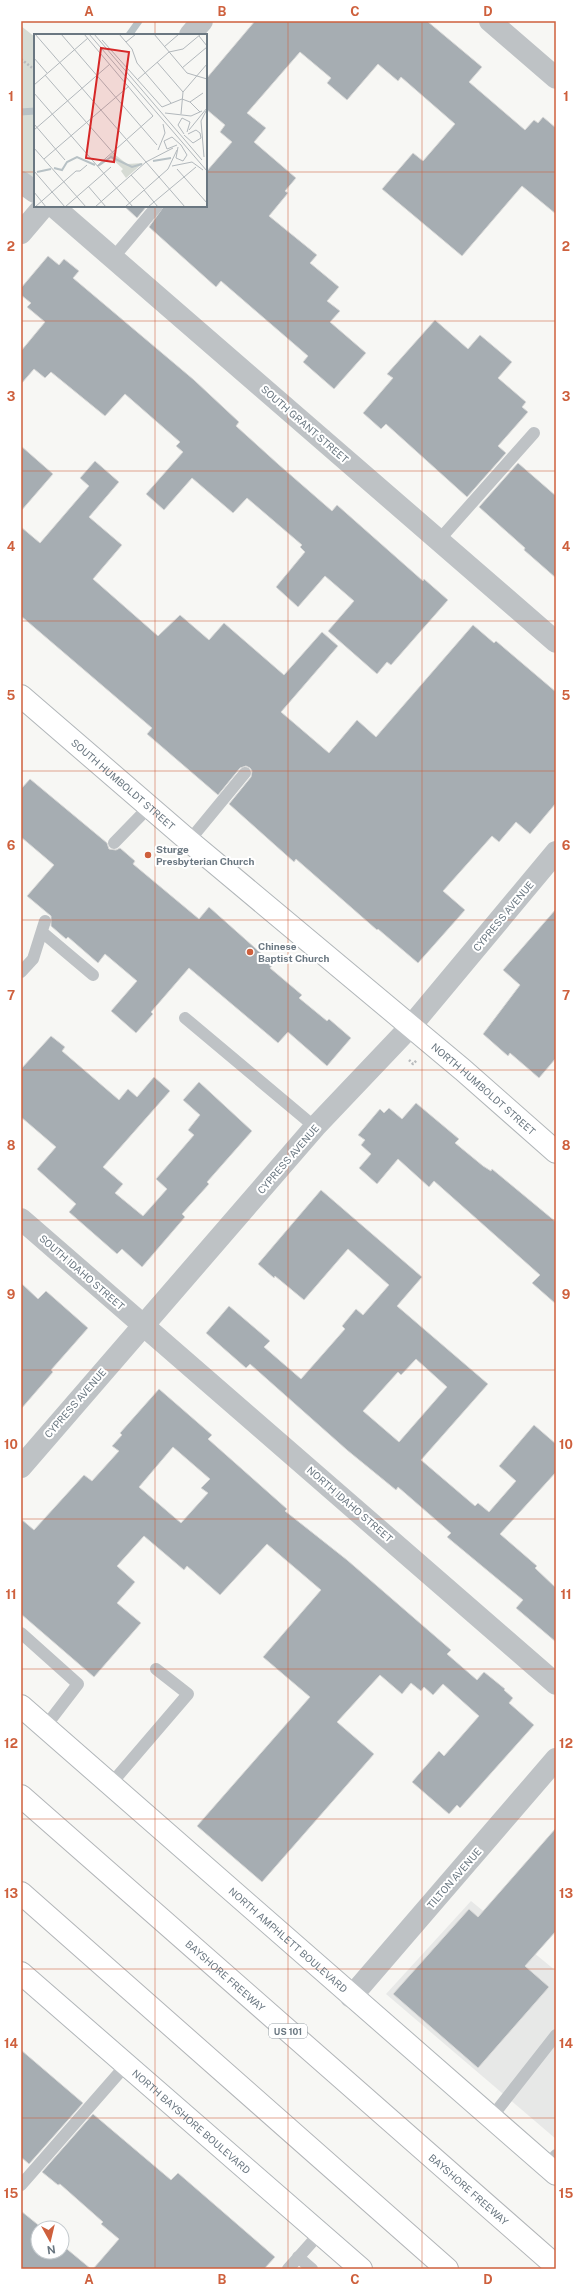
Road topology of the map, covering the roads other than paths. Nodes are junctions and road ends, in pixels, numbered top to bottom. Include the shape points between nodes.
1 (202, 21) edge
2 (490, 21) edge
3 (191, 34) edge
4 (556, 78) edge
5 (21, 182) edge
6 (34, 191) edge
7 (43, 207) edge
8 (54, 207) edge
9 (156, 207) edge
10 (21, 233) edge
11 (113, 258) junction
12 (534, 433) dead end
13 (439, 540) junction
14 (556, 642) edge
15 (21, 696) edge
16 (245, 773) dead end
17 (149, 807) junction
18 (189, 841) junction
19 (114, 843) dead end
20 (556, 852) edge
21 (21, 972) edge
22 (93, 975) dead end
23 (185, 1018) dead end
24 (411, 1026) junction
25 (314, 1127) junction
26 (556, 1152) edge
27 (21, 1219) edge
28 (144, 1325) junction
29 (21, 1466) edge
30 (21, 1633) edge
31 (156, 1669) dead end
32 (556, 1684) edge
33 (21, 1706) edge
34 (45, 1727) junction
35 (556, 1759) edge
36 (110, 1785) junction
37 (21, 1796) edge
38 (21, 1893) edge
39 (21, 1973) edge
40 (351, 1996) junction
41 (556, 2035) edge
42 (126, 2065) junction
43 (491, 2118) junction
44 (553, 2165) edge
45 (21, 2185) edge
46 (320, 2233) junction
47 (298, 2257) junction
48 (556, 2266) edge
49 (288, 2269) edge
50 (312, 2269) edge
51 (361, 2269) edge
52 (448, 2269) edge

1 - 3 street
2 - 4 street
5 - 6 street
7 - 10 street
8 - 11 street, SOUTH GRANT STREET
9 - 11 lane
11 - 13 street, SOUTH GRANT STREET
12 - 13 lane
13 - 14 street, SOUTH GRANT STREET
15 - 17 main road, SOUTH HUMBOLDT STREET
16 - 18 lane
17 - 18 main road, SOUTH HUMBOLDT STREET
17 - 19 lane
18 - 24 main road, SOUTH HUMBOLDT STREET
20 - 24 street, CYPRESS AVENUE
21 - 22 lane via 32,959 44,926
23 - 25 lane
24 - 25 street, CYPRESS AVENUE
24 - 26 main road, NORTH HUMBOLDT STREET
25 - 28 street, CYPRESS AVENUE
27 - 28 street, SOUTH IDAHO STREET
28 - 29 street, CYPRESS AVENUE
28 - 32 street, NORTH IDAHO STREET
30 - 34 lane via 78,1684
31 - 36 lane via 188,1694
33 - 34 main road, NORTH AMPHLETT BOULEVARD
34 - 36 main road, NORTH AMPHLETT BOULEVARD
35 - 40 street, TILTON AVENUE
36 - 40 main road, NORTH AMPHLETT BOULEVARD
37 - 48 main road, BAYSHORE FREEWAY / US 101
38 - 52 main road
39 - 42 main road, NORTH BAYSHORE BOULEVARD
40 - 43 main road, NORTH AMPHLETT BOULEVARD
41 - 43 lane
42 - 45 lane
42 - 46 main road, NORTH BAYSHORE BOULEVARD
43 - 44 main road, NORTH AMPHLETT BOULEVARD
46 - 47 lane
46 - 51 main road, NORTH BAYSHORE BOULEVARD
47 - 49 lane
47 - 50 lane

